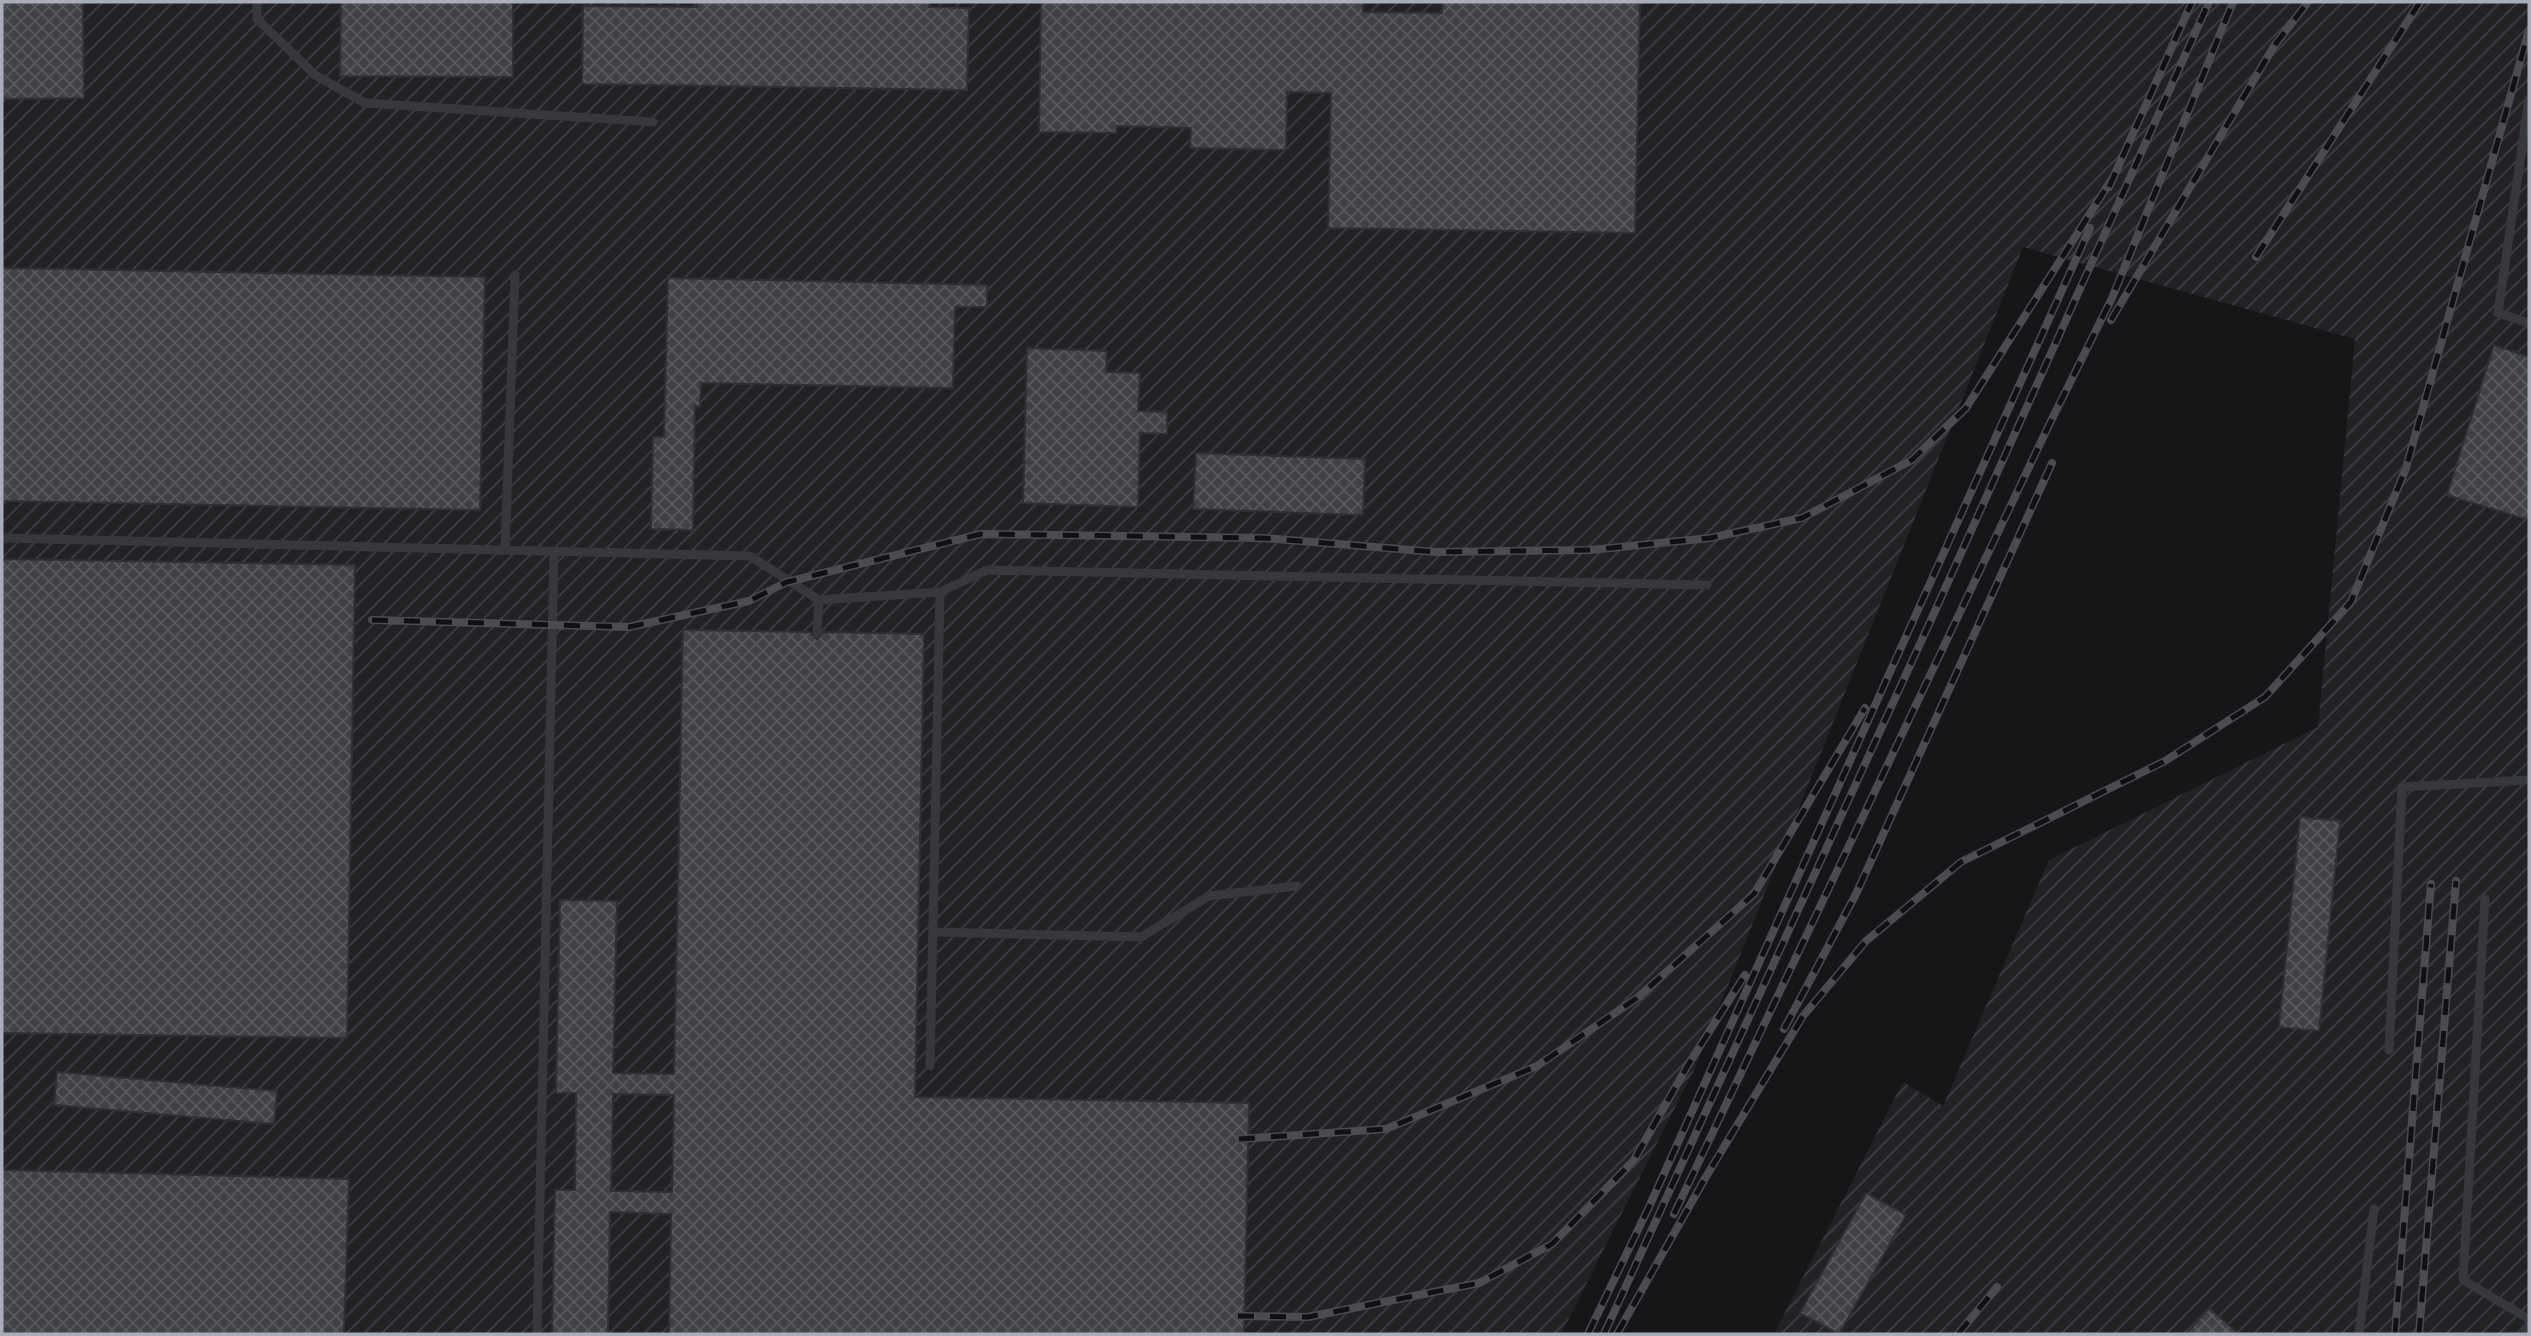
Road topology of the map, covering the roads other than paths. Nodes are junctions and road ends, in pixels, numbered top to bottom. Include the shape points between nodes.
1 (257, 2) edge
2 (2529, 99) edge
3 (653, 122) dead end
4 (515, 275) dead end
5 (2529, 323) edge
6 (2, 538) edge
7 (505, 551) junction
8 (554, 552) junction
9 (1707, 585) dead end
10 (940, 592) junction
11 (819, 600) junction
12 (817, 632) dead end
13 (2529, 780) edge
14 (1297, 886) dead end
15 (2485, 899) dead end
16 (933, 932) junction
17 (2389, 1050) dead end
18 (930, 1066) dead end
19 (2374, 1209) dead end
20 (2529, 1319) edge
21 (2529, 1325) edge
22 (537, 1334) edge
23 (2359, 1334) edge
24 (2525, 1334) edge

1 - 3 lane via 257,19 315,75 365,103
2 - 5 lane via 2498,313
4 - 7 lane
6 - 7 lane
7 - 8 lane
8 - 11 lane via 750,556
8 - 22 lane
9 - 10 lane via 987,570
10 - 11 lane
10 - 16 lane
11 - 12 lane
13 - 17 lane via 2402,788
14 - 16 lane via 1209,896 1141,937
15 - 20 lane via 2463,1280
16 - 18 lane
19 - 23 lane
21 - 24 lane

